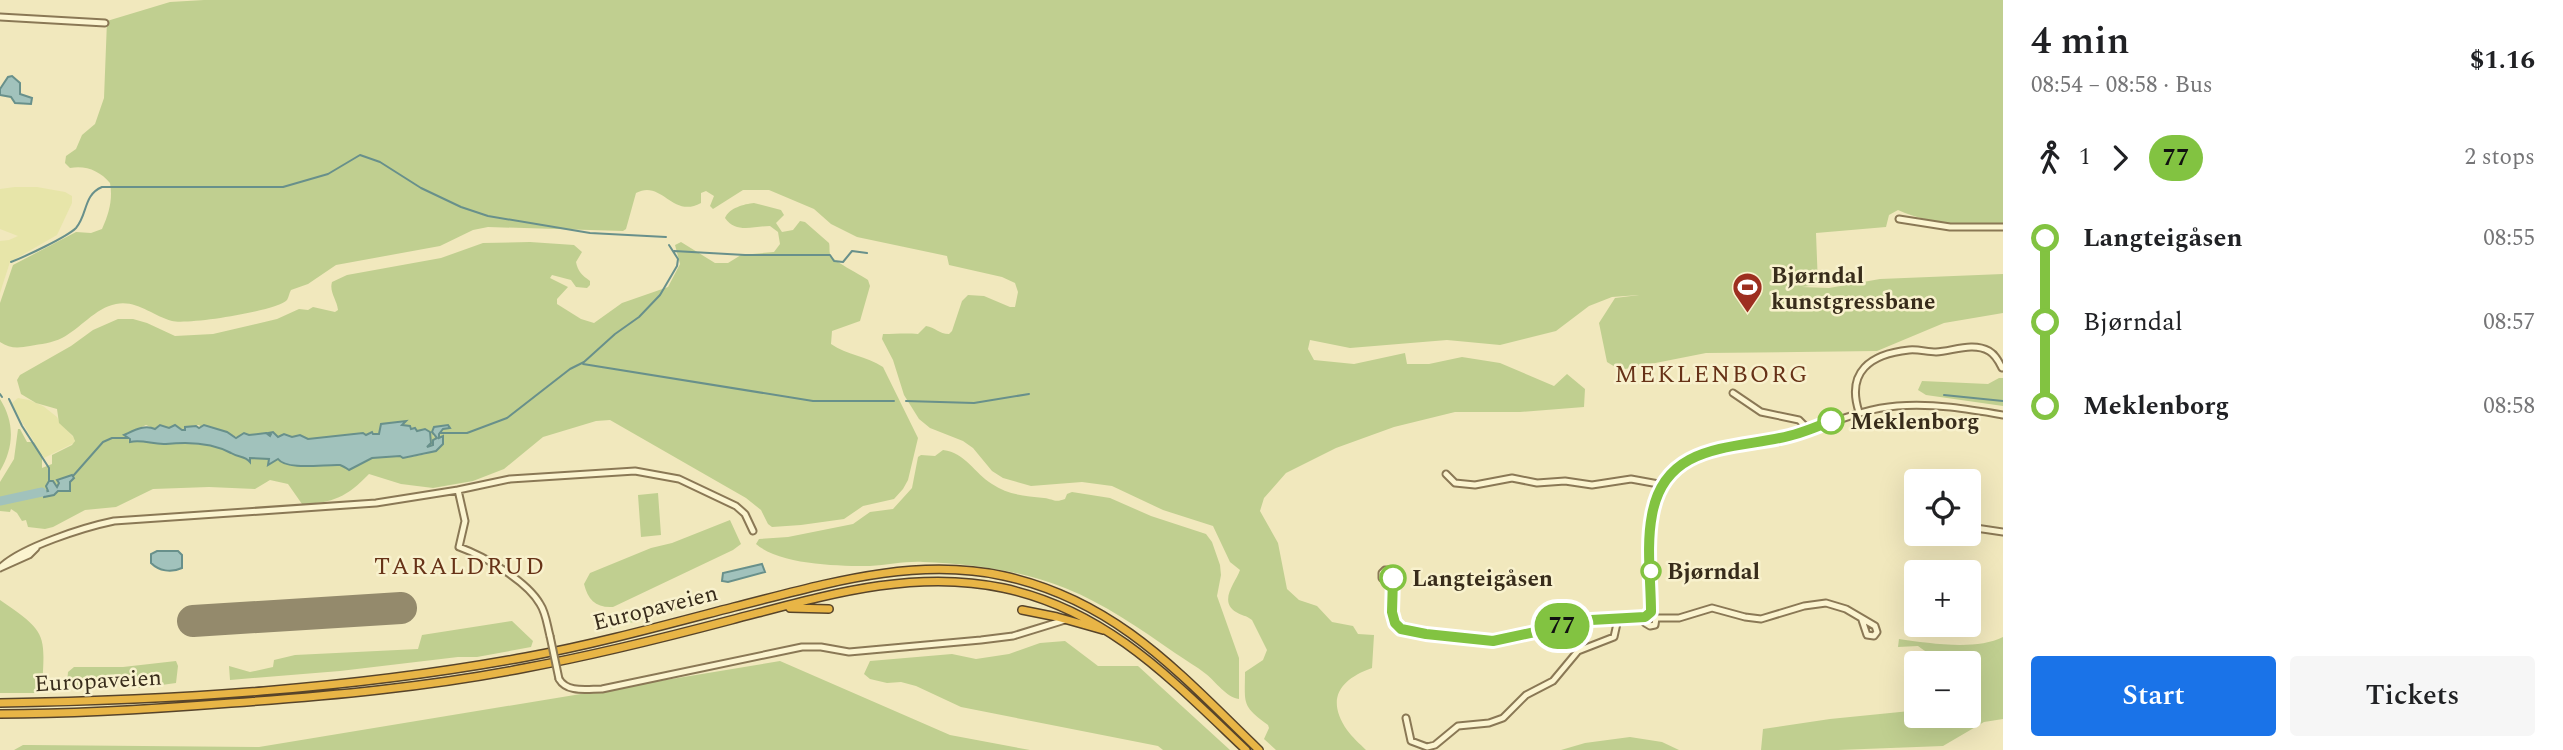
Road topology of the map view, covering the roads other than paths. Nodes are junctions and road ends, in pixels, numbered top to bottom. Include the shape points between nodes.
1 (0, 17) edge
2 (105, 23) dead end
3 (1899, 219) dead end
4 (2003, 228) edge
5 (2002, 368) edge
6 (1733, 393) dead end
7 (1859, 412) junction
8 (2003, 415) edge
9 (1809, 430) junction
10 (1446, 474) dead end
11 (1664, 485) junction
12 (458, 490) junction
13 (1981, 529) edge
14 (753, 531) dead end
15 (2003, 532) edge
16 (0, 568) edge
17 (1392, 588) dead end
18 (775, 608) junction
19 (829, 609) dead end
20 (1022, 610) dead end
21 (1651, 612) junction
22 (1645, 617) junction
23 (1656, 618) junction
24 (1068, 619) junction
25 (1618, 620) junction
26 (1862, 620) dead end
27 (1115, 634) junction
28 (0, 703) edge
29 (0, 715) edge
30 (1406, 718) dead end
31 (1246, 750) edge
32 (1259, 750) edge

1 - 2 street
3 - 4 street via 1950,227
5 - 7 street via 1992,353 1976,348 1888,355 1868,363 1858,374 1854,392
6 - 9 street via 1761,412 1799,420
7 - 8 street via 1920,405
7 - 9 street
9 - 11 street via 1703,452 1683,463
10 - 11 street via 1455,483 1475,485 1512,478 1592,485 1631,479
11 - 21 street via 1651,523
12 - 14 street via 510,478 656,473 736,506
12 - 16 street via 376,503 124,520 36,548
12 - 24 street, bridge via 465,521 459,547 527,588 543,610 559,679 568,687 602,689 802,647 849,652 1000,638
13 - 15 street
17 - 25 street via 1392,616 1398,627 1466,640 1504,640 1589,620
18 - 19 highway
18 - 27 highway, Europaveien via 873,586 950,581 1037,597
18 - 29 highway, Europaveien via 586,656 436,683 336,695
20 - 24 highway
21 - 22 street
21 - 23 street
22 - 23 street via 1650,626 1656,625
22 - 25 street
23 - 26 street via 1679,618 1712,608 1761,619 1826,603
24 - 27 highway
25 - 30 street via 1614,637 1578,651 1553,681 1530,693 1497,721 1458,726 1427,747 1411,741
27 - 31 highway, Europaveien
28 - 32 highway, Europaveien via 187,695 424,673 608,640 863,576 943,569 1022,581 1107,616 1160,656

